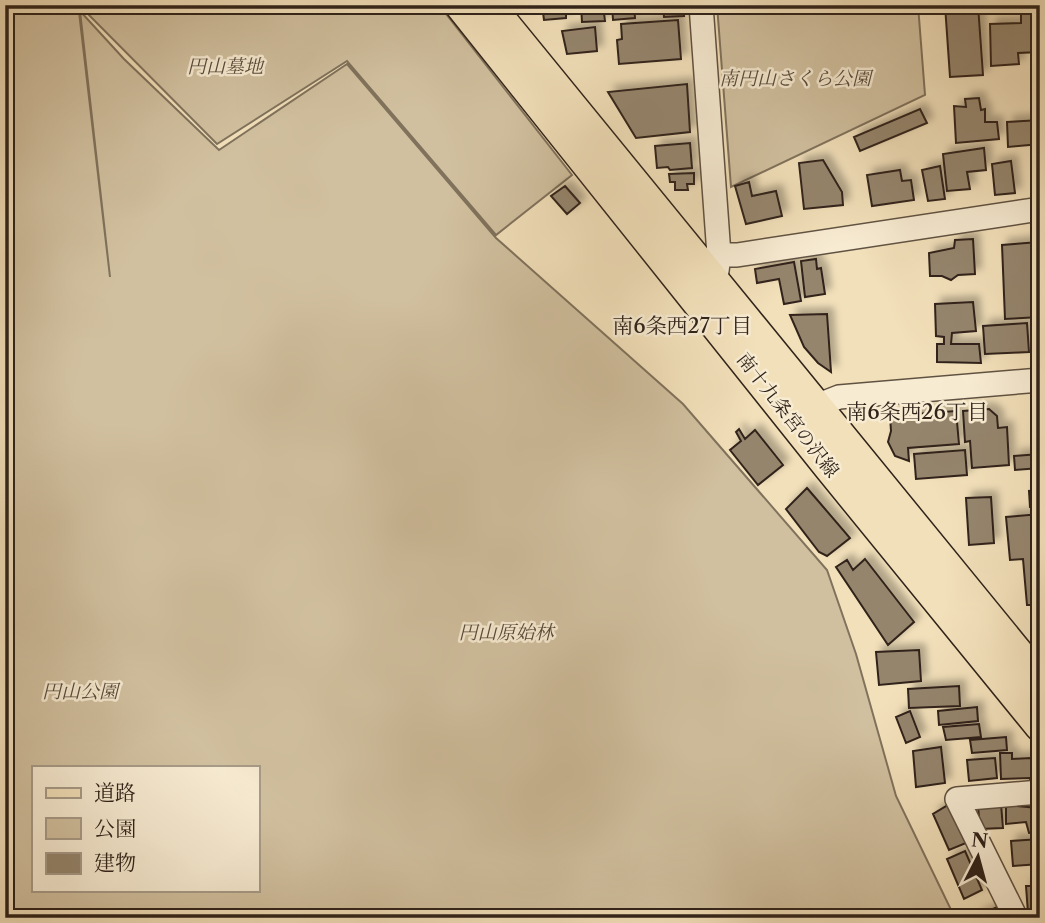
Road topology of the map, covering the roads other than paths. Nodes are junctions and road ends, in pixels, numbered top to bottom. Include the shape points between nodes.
1 (460, 5) edge
2 (489, 5) edge
3 (701, 5) edge
4 (1040, 209) edge
5 (717, 268) junction
6 (1040, 380) edge
7 (805, 414) junction
8 (1040, 680) edge
9 (1040, 726) edge
10 (1040, 792) edge
11 (1016, 918) edge

1 - 7 main road, 南十九条宮の沢線
2 - 5 main road, 南十九条宮の沢線
3 - 5 street
4 - 5 street via 737,255
5 - 7 main road, 南十九条宮の沢線
6 - 7 street via 839,397
7 - 8 main road, 南十九条宮の沢線
7 - 9 main road, 南十九条宮の沢線
10 - 11 street via 957,799

